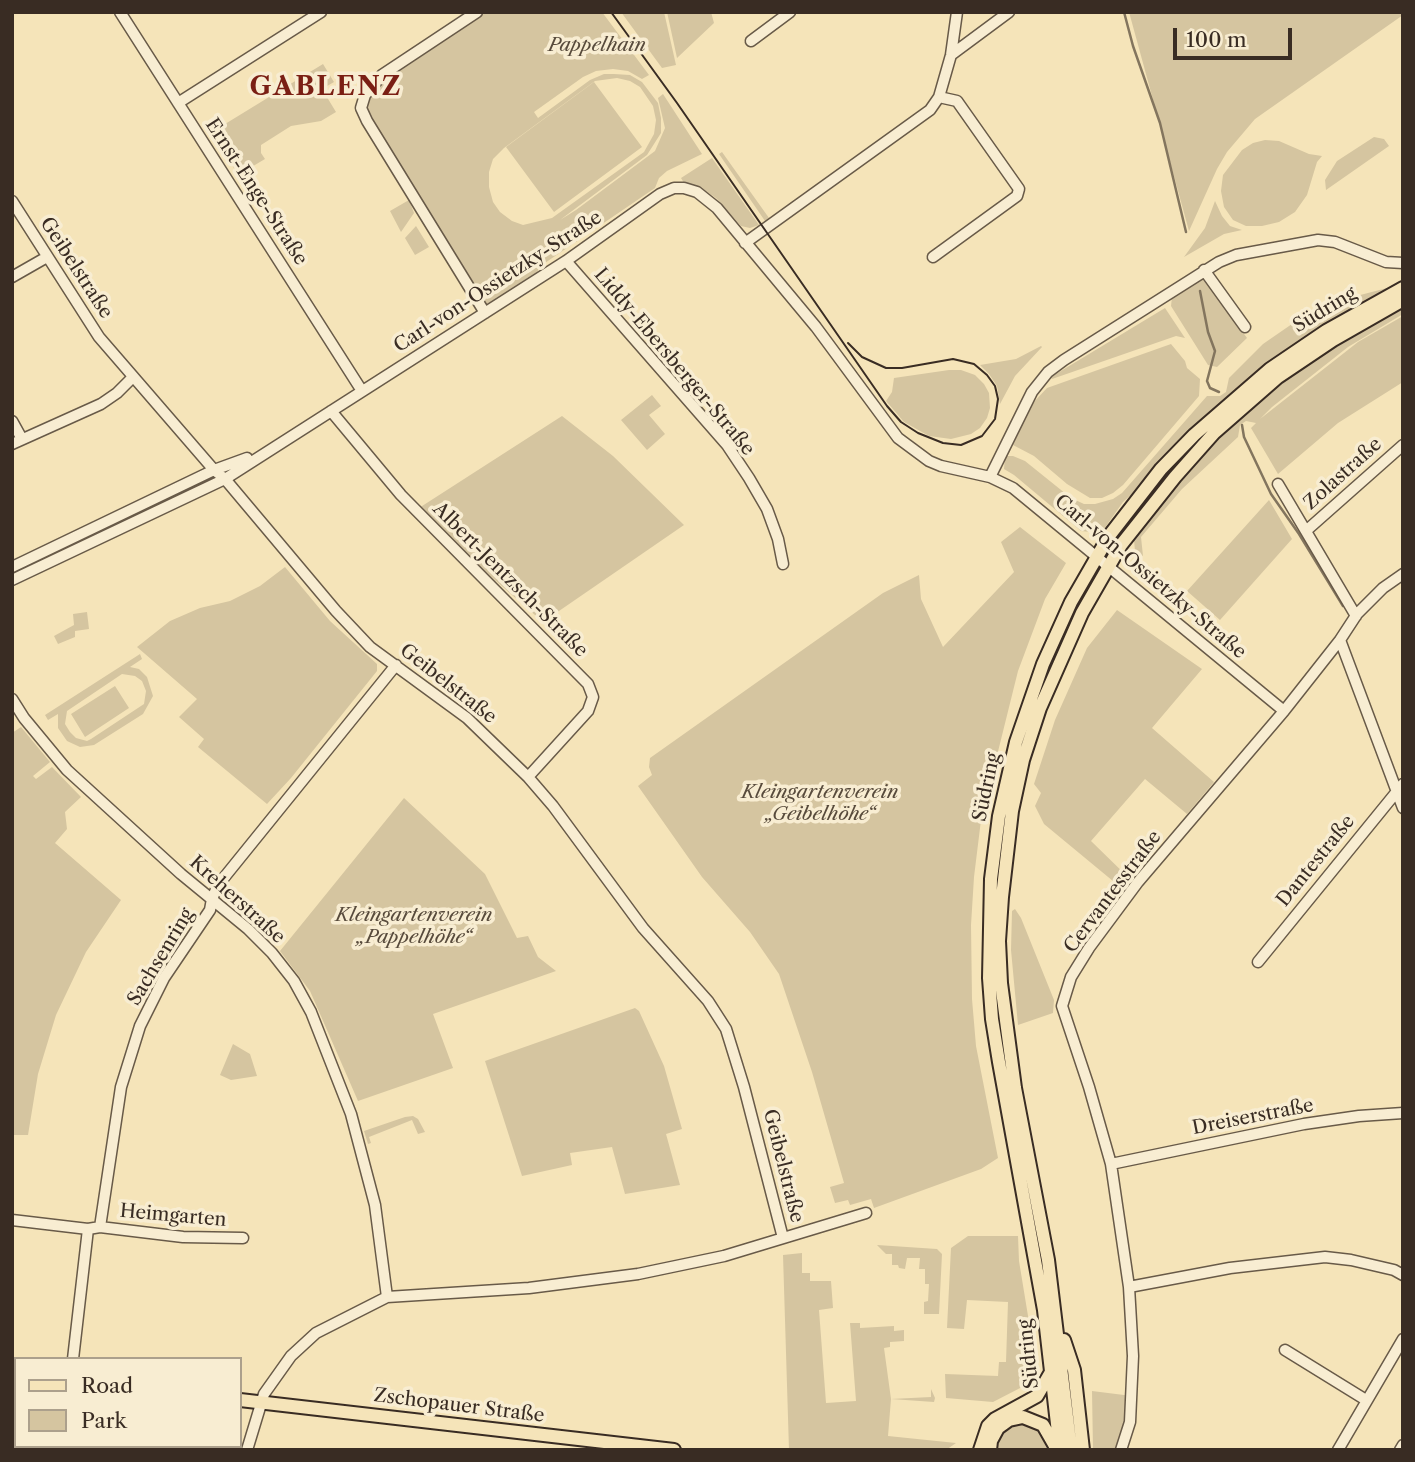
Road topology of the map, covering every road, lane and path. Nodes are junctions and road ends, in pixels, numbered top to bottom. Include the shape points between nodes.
1 (120, 12) edge
2 (321, 12) edge
3 (477, 12) edge
4 (790, 12) edge
5 (957, 12) edge
6 (1009, 12) edge
7 (751, 41) dead end
8 (950, 55) junction
9 (939, 97) junction
10 (178, 103) junction
11 (12, 201) edge
12 (745, 243) junction
13 (47, 257) junction
14 (933, 257) dead end
15 (565, 261) junction
16 (1403, 263) edge
17 (1204, 270) junction
18 (12, 277) edge
19 (1403, 288) edge
20 (1403, 300) edge
21 (485, 313) junction
22 (1245, 327) dead end
23 (133, 377) junction
24 (362, 391) junction
25 (331, 411) junction
26 (12, 421) edge
27 (17, 442) edge
28 (1403, 445) edge
29 (261, 454) junction
30 (214, 470) junction
31 (990, 477) junction
32 (225, 479) junction
33 (1278, 484) dead end
34 (1307, 530) junction
35 (1097, 557) junction
36 (783, 565) dead end
37 (12, 567) edge
38 (1109, 567) junction
39 (1403, 574) edge
40 (12, 580) edge
41 (1356, 616) junction
42 (1340, 640) junction
43 (396, 665) junction
44 (12, 699) edge
45 (1284, 710) junction
46 (528, 777) junction
47 (1400, 788) edge
48 (1403, 808) edge
49 (212, 899) junction
50 (1258, 962) dead end
51 (1403, 1113) edge
52 (1111, 1164) junction
53 (866, 1213) dead end
54 (12, 1220) edge
55 (100, 1227) junction
56 (88, 1229) junction
57 (243, 1238) dead end
58 (783, 1238) junction
59 (1403, 1275) edge
60 (1129, 1287) junction
61 (387, 1297) junction
62 (1056, 1320) junction
63 (1403, 1339) edge
64 (1285, 1350) dead end
65 (74, 1357) edge
66 (1051, 1371) junction
67 (242, 1400) edge
68 (1366, 1400) junction
69 (260, 1402) junction
70 (1403, 1445) edge
71 (247, 1450) edge
72 (674, 1450) edge
73 (980, 1450) edge
74 (989, 1450) edge
75 (1058, 1450) edge
76 (1071, 1450) edge
77 (1083, 1450) edge
78 (1121, 1450) edge
79 (1338, 1450) edge
80 (1400, 1450) edge

1 - 10 street, Ernst-Enge-Straße
2 - 10 street
3 - 21 street via 382,75 365,95 361,108
4 - 7 street
5 - 8 street
6 - 8 street
8 - 9 street
9 - 12 street via 930,110
9 - 14 street via 957,101 1018,189 1017,196
10 - 24 street, Ernst-Enge-Straße
11 - 13 street, Geibelstraße
12 - 15 street, Carl-von-Ossietzky-Straße via 707,200 691,189 678,188 660,194
12 - 31 street, Carl-von-Ossietzky-Straße via 816,327 898,438 929,461
13 - 18 street
13 - 23 street, Geibelstraße via 99,337
15 - 21 street, Carl-von-Ossietzky-Straße
15 - 36 street, Liddy-Ebersberger-Straße via 727,445 766,509
16 - 17 street via 1318,240 1236,255
17 - 22 street
17 - 31 street via 1048,372 1032,392
19 - 35 main road, Südring via 1301,347 1229,403 1161,469
20 - 38 main road, Südring via 1306,357 1236,412 1175,477
21 - 24 street, Carl-von-Ossietzky-Straße
23 - 27 street via 101,404
23 - 30 street, Geibelstraße
24 - 25 street, Carl-von-Ossietzky-Straße
25 - 29 street, Carl-von-Ossietzky-Straße
25 - 46 street, Albert-Jentzsch-Straße via 401,495 588,684 593,697 588,711
26 - 27 street
28 - 34 street, Zolastraße
29 - 30 street, Carl-von-Ossietzky-Straße
29 - 32 street, Carl-von-Ossietzky-Straße
30 - 32 street, Geibelstraße
30 - 37 street, Carl-von-Ossietzky-Straße
31 - 35 street, Carl-von-Ossietzky-Straße via 1013,488
32 - 40 street, Carl-von-Ossietzky-Straße
32 - 43 street, Geibelstraße via 336,611 370,647
33 - 34 street
34 - 41 street
35 - 38 street, Carl-von-Ossietzky-Straße
35 - 66 main road, Südring via 1071,602 1030,697 1005,784 990,890 992,1019 1037,1263
38 - 45 street, Carl-von-Ossietzky-Straße
38 - 62 main road, Südring via 1065,648 1031,734 1012,811 1002,897 999,941 1005,1024
39 - 41 street, Cervantesstraße
41 - 42 street, Cervantesstraße
42 - 45 street, Cervantesstraße
42 - 47 street
43 - 46 street, Geibelstraße via 467,718
43 - 49 street, Sachsenring
44 - 49 street, Kreherstraße via 67,770
45 - 52 street, Cervantesstraße via 1138,882 1071,977 1062,1006
46 - 58 street, Geibelstraße via 643,928 699,988 726,1029
47 - 48 street
47 - 50 street, Dantestraße
49 - 55 street, Sachsenring via 210,910 164,978 136,1038 121,1087
49 - 61 street, Kreherstraße via 272,953 311,1012 344,1095 368,1175
51 - 52 street, Dreiserstraße via 1304,1124
52 - 60 street, Cervantesstraße
53 - 58 street
54 - 56 street
55 - 56 street
55 - 57 street, Heimgarten via 183,1237
56 - 65 street
58 - 61 street via 638,1274 529,1288
59 - 60 street via 1351,1259 1325,1257 1230,1268
60 - 78 street, Cervantesstraße via 1130,1422
61 - 69 street via 316,1333 284,1363
62 - 76 main road, Südring
62 - 77 main road via 1074,1370
63 - 68 street
64 - 68 street
66 - 73 main road via 1031,1400 988,1426
66 - 75 main road, Südring
67 - 69 main road, Zschopauer Straße
68 - 79 street
69 - 71 street
69 - 72 main road, Zschopauer Straße
70 - 80 street
74 - 75 main road via 998,1429 1009,1420 1023,1418 1043,1425

